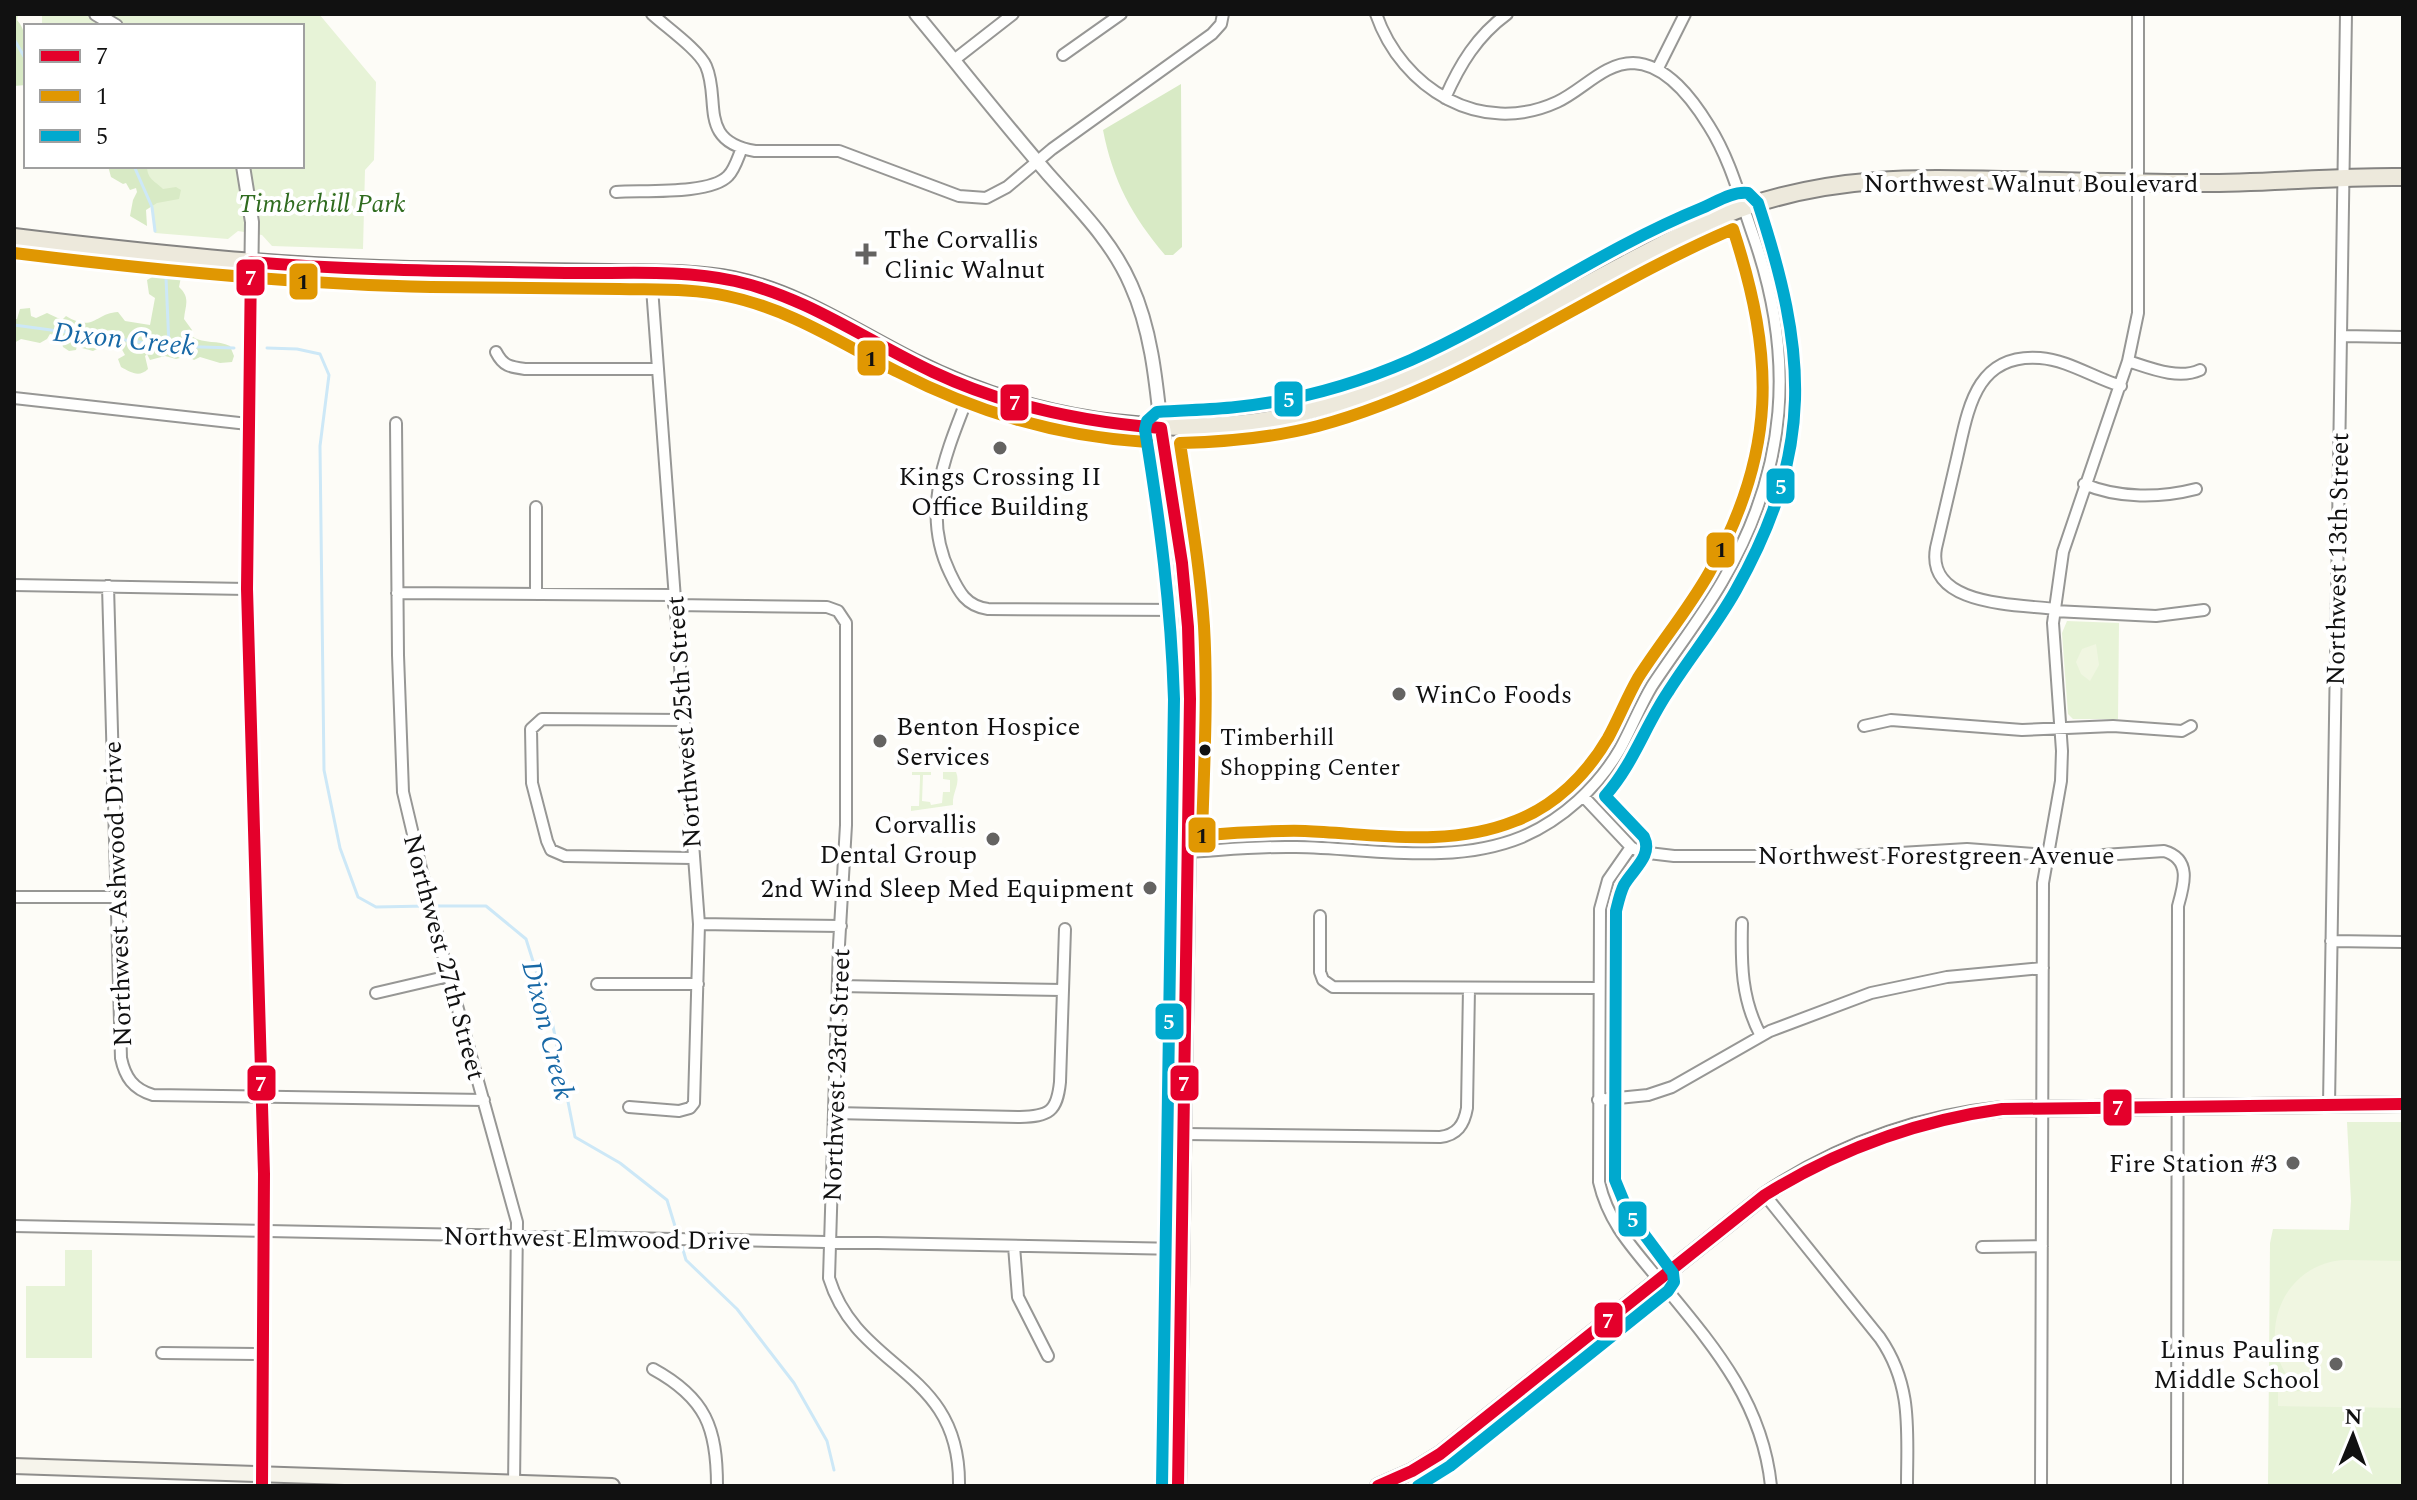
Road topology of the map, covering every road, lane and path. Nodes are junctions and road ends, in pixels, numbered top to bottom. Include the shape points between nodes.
1 (652, 14) edge
2 (916, 14) edge
3 (1013, 14) edge
4 (1121, 14) edge
5 (1223, 14) edge
6 (1376, 14) edge
7 (1507, 14) edge
8 (1685, 14) edge
9 (2138, 14) edge
10 (2346, 14) edge
11 (1063, 55) dead end
12 (954, 60) junction
13 (1657, 70) junction
14 (1445, 98) junction
15 (742, 148) junction
16 (1038, 161) junction
17 (243, 168) edge
18 (2344, 176) junction
19 (2403, 177) edge
20 (2139, 182) junction
21 (616, 192) dead end
22 (1743, 208) junction
23 (14, 237) edge
24 (251, 262) junction
25 (651, 274) junction
26 (2341, 336) junction
27 (2403, 337) edge
28 (496, 352) dead end
29 (2128, 361) junction
30 (657, 369) junction
31 (2200, 370) dead end
32 (2121, 386) junction
33 (971, 389) junction
34 (14, 398) edge
35 (396, 423) dead end
36 (248, 424) junction
37 (1161, 428) junction
38 (2084, 484) junction
39 (2196, 489) dead end
40 (536, 507) dead end
41 (14, 585) edge
42 (108, 586) junction
43 (247, 589) junction
44 (397, 593) junction
45 (536, 594) junction
46 (674, 600) junction
47 (1187, 610) junction
48 (2054, 610) junction
49 (2204, 610) dead end
50 (683, 720) junction
51 (1864, 726) dead end
52 (2191, 726) dead end
53 (2060, 729) junction
54 (1583, 796) junction
55 (1631, 847) junction
56 (1186, 852) junction
57 (2047, 856) junction
58 (692, 858) junction
59 (14, 897) edge
60 (117, 897) junction
61 (1320, 916) dead end
62 (1742, 923) dead end
63 (699, 924) junction
64 (841, 926) junction
65 (1065, 929) dead end
66 (2331, 941) junction
67 (2403, 942) edge
68 (2043, 968) junction
69 (449, 976) junction
70 (597, 984) dead end
71 (698, 984) junction
72 (839, 986) junction
73 (1469, 988) junction
74 (1599, 988) junction
75 (1062, 990) junction
76 (376, 993) dead end
77 (1761, 1036) junction
78 (261, 1097) junction
79 (484, 1100) junction
80 (1598, 1100) junction
81 (2403, 1104) edge
82 (2329, 1105) junction
83 (2178, 1106) junction
84 (629, 1107) dead end
85 (2042, 1107) junction
86 (834, 1113) junction
87 (1184, 1134) junction
88 (1765, 1195) junction
89 (14, 1226) edge
90 (263, 1232) junction
91 (517, 1237) junction
92 (831, 1243) junction
93 (1014, 1246) junction
94 (2042, 1246) junction
95 (1982, 1247) dead end
96 (1181, 1249) junction
97 (1658, 1279) junction
98 (162, 1353) dead end
99 (263, 1354) junction
100 (1048, 1356) dead end
101 (653, 1369) dead end
102 (14, 1466) edge
103 (262, 1480) edge
104 (388, 1482) edge
105 (514, 1484) edge
106 (612, 1486) edge
107 (717, 1486) edge
108 (959, 1486) edge
109 (1178, 1486) edge
110 (1378, 1486) edge
111 (1771, 1486) edge
112 (1907, 1486) edge
113 (2041, 1486) edge
114 (2177, 1486) edge

1 - 15 street via 702,60 714,120 729,141
2 - 12 street
3 - 12 street
4 - 11 street
5 - 16 street via 1212,34
6 - 14 street via 1406,68
7 - 14 street via 1465,58
8 - 13 street
9 - 20 street
10 - 18 street, Northwest 13th Street
12 - 16 street
13 - 14 street via 1623,64 1553,104 1517,112 1481,111
13 - 22 street via 1678,85 1707,122
15 - 16 street via 839,151 976,198 999,193
15 - 21 street via 728,177 716,184
16 - 37 street via 1101,233 1132,286 1146,326
17 - 24 street via 251,203
18 - 19 main road, Northwest Walnut Boulevard
18 - 20 main road, Northwest Walnut Boulevard
18 - 26 street, Northwest 13th Street
20 - 22 main road, Northwest Walnut Boulevard via 1879,179 1804,190
20 - 29 street via 2138,313
22 - 37 main road, Northwest Walnut Boulevard via 1371,393 1266,421
22 - 54 street via 1768,284 1781,360 1778,432 1763,496 1722,582 1649,690 1617,754
23 - 24 main road, Northwest Walnut Boulevard
24 - 25 main road, Northwest Walnut Boulevard
24 - 36 street
25 - 30 street, Northwest 25th Street
25 - 33 main road, Northwest Walnut Boulevard via 732,280 794,299
26 - 27 street
26 - 66 street, Northwest 13th Street
28 - 30 street via 501,362 525,369
29 - 31 street via 2178,374
29 - 32 street
30 - 46 street, Northwest 25th Street
32 - 38 street
32 - 48 street via 2049,359 2023,358 1995,369 1970,402 1936,548 1936,571 1956,591
33 - 37 main road, Northwest Walnut Boulevard via 1046,413
33 - 47 street via 935,501 940,549 966,601 988,609
34 - 36 street
35 - 44 street, Northwest 27th Street
36 - 43 street
37 - 47 main road
38 - 39 street via 2133,495
38 - 48 street via 2063,552
40 - 45 street
41 - 42 street
42 - 43 street
42 - 60 street, Northwest Ashwood Drive
43 - 78 street
44 - 45 street
44 - 69 street, Northwest 27th Street via 403,792
45 - 46 street
46 - 50 street, Northwest 25th Street
46 - 64 street, Northwest 23rd Street via 827,607 844,617
47 - 56 main road
48 - 49 street via 2156,616
48 - 53 street
50 - 58 street, Northwest 25th Street
50 - 58 street via 542,719 531,729 530,759 547,841 557,854
51 - 53 street via 1891,720
52 - 53 street via 2182,731
53 - 57 street via 2061,781
54 - 55 street
54 - 56 street via 1537,830 1475,851 1298,847
55 - 57 street, Northwest Forestgreen Avenue via 1674,856 1850,856 1967,849
55 - 74 street via 1604,891
56 - 87 main road
57 - 68 street
57 - 83 street, Northwest Forestgreen Avenue via 2164,851 2181,862
58 - 63 street, Northwest 25th Street
59 - 60 street
60 - 78 street, Northwest Ashwood Drive via 121,1058 127,1077 153,1095
61 - 73 street via 1320,972 1328,985
62 - 77 street via 1744,995
63 - 64 street
63 - 71 street, Northwest 25th Street
64 - 72 street, Northwest 23rd Street
65 - 75 street
66 - 67 street
66 - 82 street, Northwest 13th Street
68 - 77 street via 1908,984
68 - 85 street
69 - 76 street
69 - 79 street, Northwest 27th Street
70 - 71 street
71 - 84 street, Northwest 25th Street via 694,1103 679,1111
72 - 75 street
72 - 86 street, Northwest 23rd Street
73 - 74 street
73 - 87 street via 1467,1108 1465,1120 1452,1134
74 - 80 street
75 - 86 street via 1059,1096 1044,1115
77 - 80 street via 1672,1087
78 - 79 street, Northwest Ashwood Drive
78 - 90 street
79 - 91 street, Northwest 27th Street
80 - 97 street via 1603,1201 1619,1232
81 - 82 main road
82 - 83 main road
83 - 85 main road
83 - 114 street
85 - 88 main road via 1976,1111 1904,1127 1841,1151
85 - 94 street
86 - 92 street, Northwest 23rd Street
87 - 96 main road
88 - 97 main road
88 - 112 street via 1895,1363 1907,1409
89 - 90 street, Northwest Elmwood Drive
90 - 91 street, Northwest Elmwood Drive
90 - 99 street
91 - 92 street, Northwest Elmwood Drive
91 - 105 street, Northwest 27th Street
92 - 93 street, Northwest Elmwood Drive
92 - 108 street, Northwest 23rd Street via 829,1278 838,1304 853,1326 933,1398 958,1452
93 - 96 street, Northwest Elmwood Drive
93 - 100 street via 1018,1297
94 - 95 street
94 - 113 street
96 - 109 main road
97 - 110 main road via 1440,1454
97 - 111 street via 1741,1388 1760,1428
98 - 99 street
99 - 103 street
101 - 107 street via 688,1394 708,1422 717,1450
102 - 103 main road
103 - 104 main road
104 - 105 main road
105 - 106 main road

